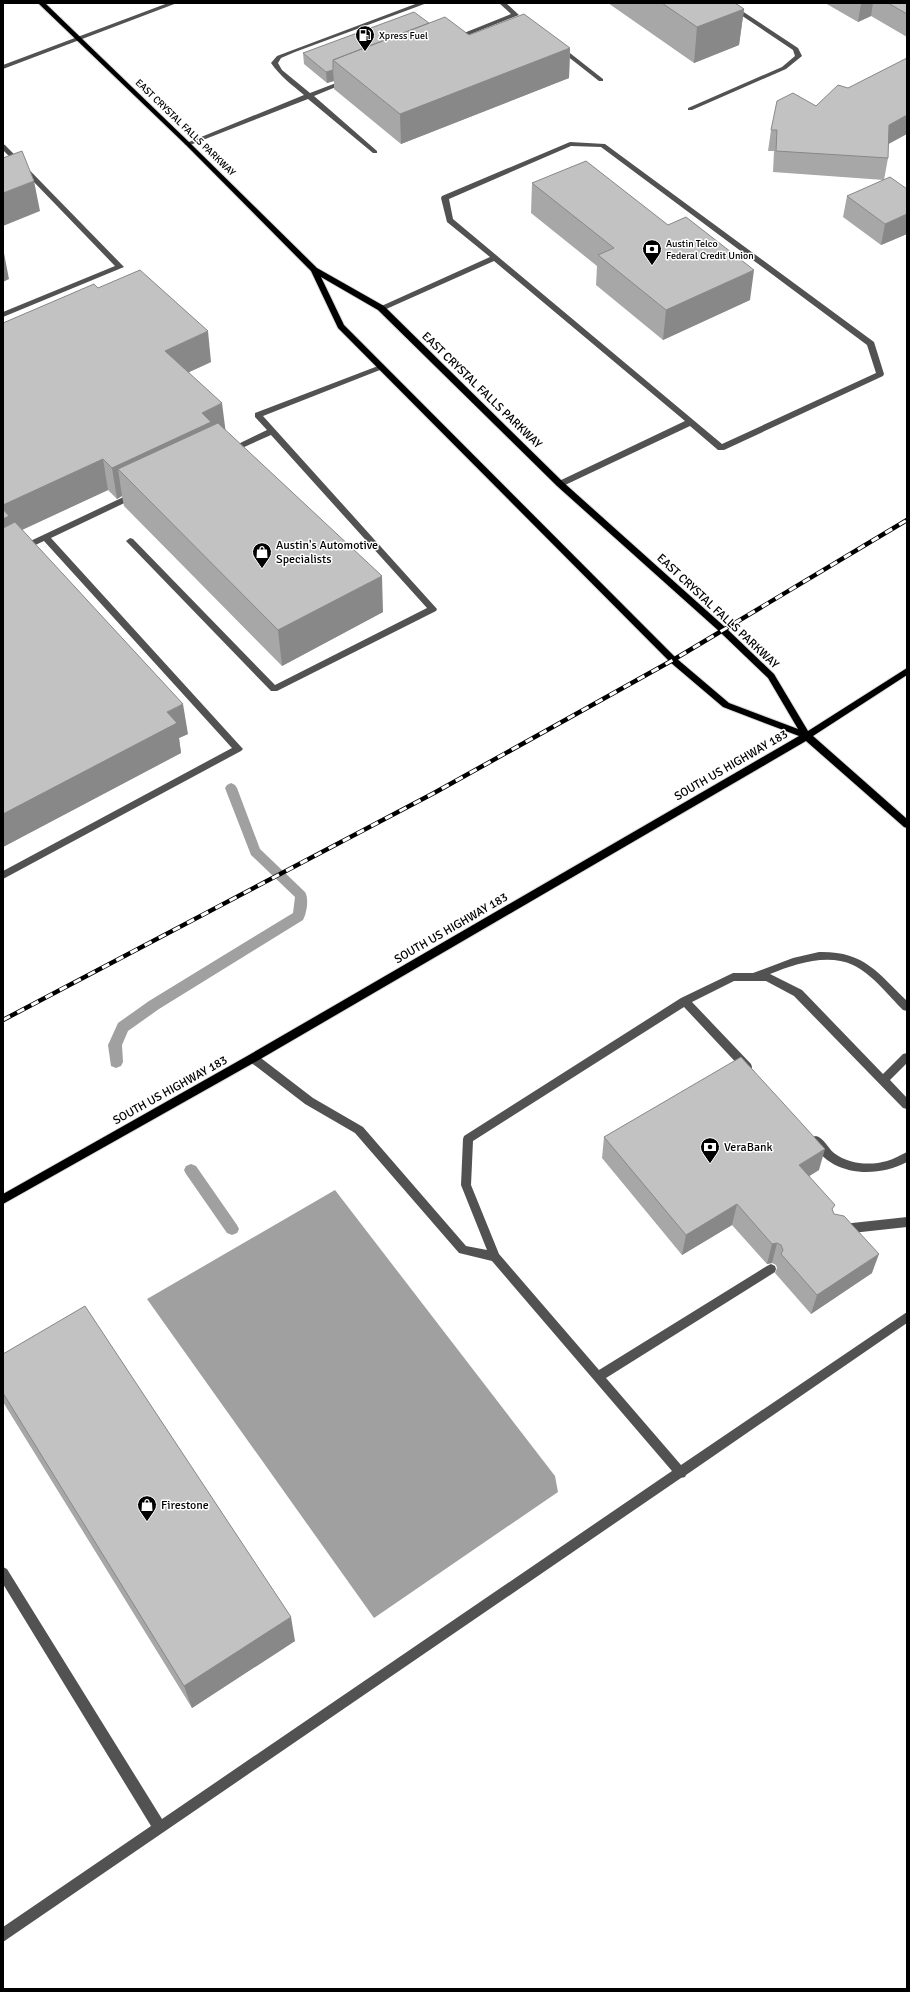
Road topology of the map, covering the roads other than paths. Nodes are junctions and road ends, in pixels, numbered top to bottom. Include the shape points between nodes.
1 (41, 3) edge
2 (174, 3) edge
3 (424, 3) edge
4 (502, 3) edge
5 (726, 3) edge
6 (516, 15) junction
7 (522, 19) edge
8 (79, 39) junction
9 (449, 40) edge
10 (553, 43) edge
11 (3, 66) edge
12 (352, 78) edge
13 (602, 80) dead end
14 (308, 95) junction
15 (690, 109) dead end
16 (188, 144) junction
17 (3, 146) edge
18 (375, 152) dead end
19 (495, 258) junction
20 (314, 270) junction
21 (381, 308) junction
22 (3, 315) edge
23 (381, 368) junction
24 (691, 422) junction
25 (272, 431) junction
26 (219, 456) edge
27 (560, 484) junction
28 (142, 492) edge
29 (44, 537) junction
30 (130, 541) dead end
31 (3, 557) edge
32 (907, 671) edge
33 (806, 736) junction
34 (907, 824) edge
35 (3, 875) edge
36 (751, 977) junction
37 (685, 1001) junction
38 (907, 1007) edge
39 (907, 1057) edge
40 (253, 1058) junction
41 (752, 1073) edge
42 (883, 1080) junction
43 (907, 1105) edge
44 (811, 1135) edge
45 (907, 1157) edge
46 (3, 1199) edge
47 (907, 1222) edge
48 (833, 1230) edge
49 (495, 1257) junction
50 (771, 1269) dead end
51 (907, 1317) edge
52 (598, 1377) junction
53 (681, 1472) junction
54 (3, 1573) edge
55 (160, 1828) junction
56 (3, 1935) edge

1 - 8 main road, EAST CRYSTAL FALLS PARKWAY
2 - 8 street
3 - 14 street via 279,57 274,63 280,72
4 - 6 street
5 - 15 street via 796,49 799,56 784,68
6 - 7 street
6 - 9 street
8 - 11 street
8 - 16 main road, EAST CRYSTAL FALLS PARKWAY
10 - 13 street
12 - 14 street
14 - 16 street
14 - 18 street
16 - 20 main road, EAST CRYSTAL FALLS PARKWAY
17 - 22 street via 120,267
19 - 21 street
19 - 24 street
19 - 24 street via 450,220 445,198 570,144 603,145 871,344 880,374 721,448
20 - 21 main road, EAST CRYSTAL FALLS PARKWAY
20 - 23 main road, EAST CRYSTAL FALLS PARKWAY via 341,326
21 - 27 main road, EAST CRYSTAL FALLS PARKWAY
23 - 25 street via 258,415
23 - 33 main road, EAST CRYSTAL FALLS PARKWAY via 673,660 726,705
24 - 27 street
25 - 26 street
25 - 30 street via 433,609 274,689
27 - 33 main road, EAST CRYSTAL FALLS PARKWAY via 771,676
28 - 29 street
29 - 31 street
29 - 35 street via 238,749
32 - 33 main road, SOUTH US HIGHWAY 183
33 - 34 main road
33 - 40 main road, SOUTH US HIGHWAY 183
36 - 37 street via 733,977
36 - 38 street via 791,961 836,956 858,962
36 - 42 street via 767,977 798,993
37 - 41 street
37 - 49 street via 468,1139 466,1185
39 - 42 street
40 - 46 main road, SOUTH US HIGHWAY 183
40 - 49 street via 309,1101 359,1130 463,1250
42 - 43 street
44 - 45 street via 832,1157 852,1166 872,1170 894,1164
47 - 48 street
49 - 52 street
50 - 52 street
51 - 53 street
52 - 53 street
53 - 55 street
54 - 55 street
55 - 56 street

